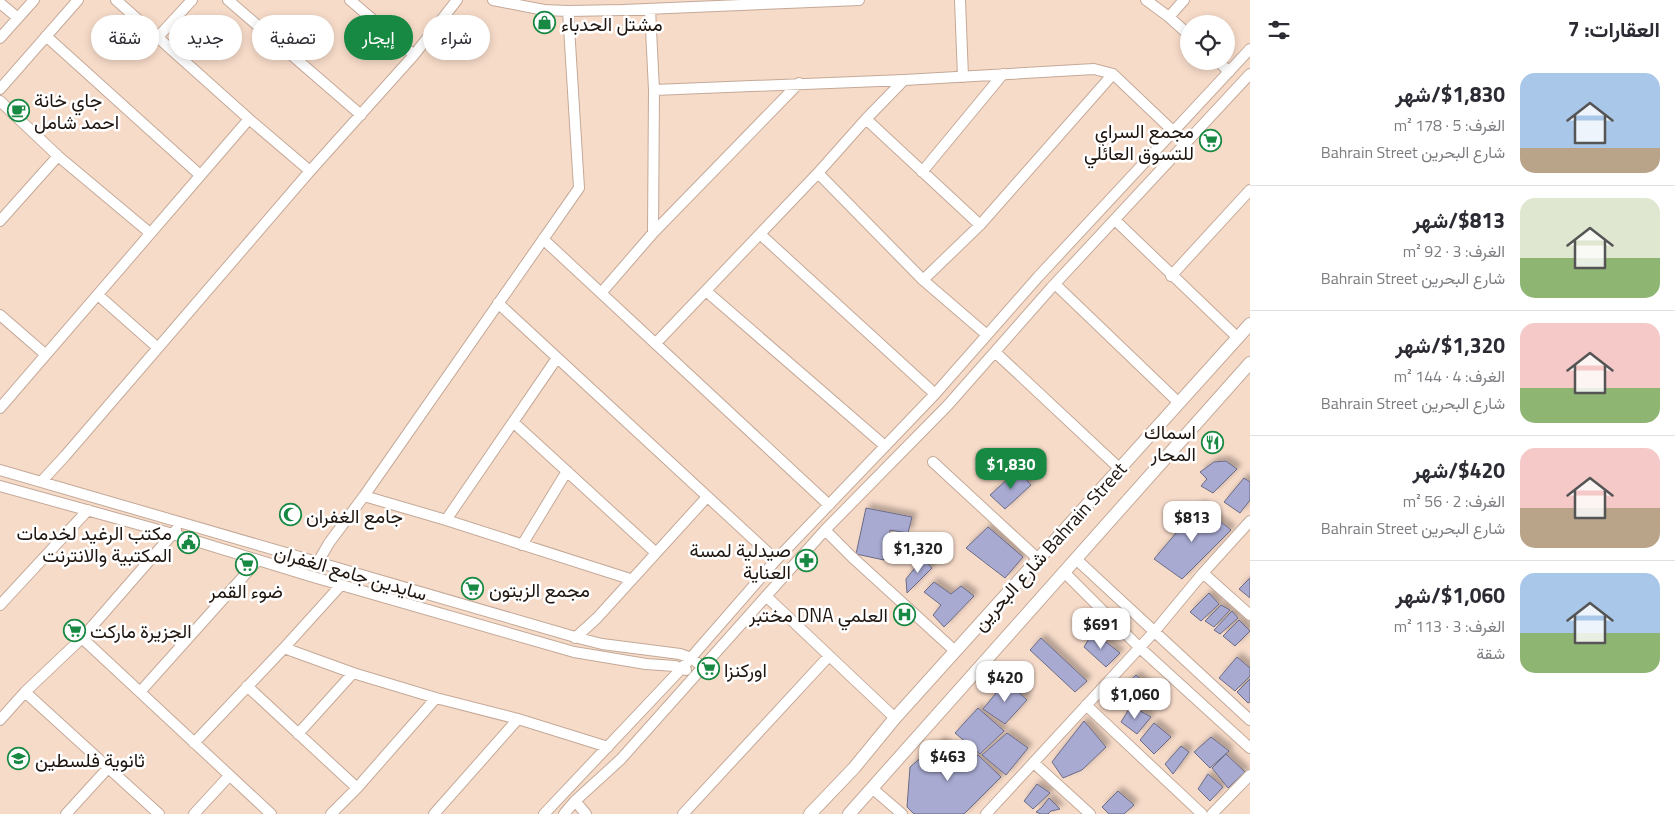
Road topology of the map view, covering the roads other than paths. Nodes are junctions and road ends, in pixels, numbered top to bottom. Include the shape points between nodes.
1 (34, 0) edge
2 (78, 0) edge
3 (116, 0) edge
4 (192, 0) edge
5 (228, 0) edge
6 (350, 0) edge
7 (457, 0) edge
8 (493, 0) edge
9 (859, 0) edge
10 (960, 0) edge
11 (1146, 0) edge
12 (1184, 0) edge
13 (782, 1) edge
14 (0, 3) edge
15 (701, 4) edge
16 (545, 5) edge
17 (624, 5) edge
18 (650, 9) junction
19 (568, 11) junction
20 (132, 15) edge
21 (1169, 17) junction
22 (18, 18) junction
23 (1180, 27) edge
24 (46, 36) junction
25 (159, 36) edge
26 (0, 38) edge
27 (159, 40) edge
28 (1250, 49) edge
29 (414, 55) junction
30 (1229, 72) joint
31 (1003, 74) junction
32 (1113, 74) junction
33 (1250, 74) edge
34 (963, 77) junction
35 (904, 80) junction
36 (799, 83) junction
37 (0, 89) edge
38 (654, 90) junction
39 (0, 101) edge
40 (361, 115) junction
41 (249, 119) junction
42 (866, 119) junction
43 (1174, 132) junction
44 (58, 156) junction
45 (310, 170) junction
46 (818, 172) junction
47 (922, 172) junction
48 (200, 175) junction
49 (1250, 190) edge
50 (0, 220) edge
51 (1115, 220) junction
52 (980, 225) junction
53 (653, 233) junction
54 (150, 234) junction
55 (760, 234) junction
56 (543, 239) junction
57 (1172, 276) junction
58 (924, 280) junction
59 (1055, 284) junction
60 (706, 291) junction
61 (602, 292) junction
62 (98, 295) junction
63 (498, 303) junction
64 (0, 314) edge
65 (1250, 324) edge
66 (987, 335) junction
67 (1238, 338) junction
68 (656, 343) junction
69 (158, 348) junction
70 (995, 352) junction
71 (45, 354) junction
72 (557, 358) junction
73 (1250, 363) edge
74 (935, 394) junction
75 (1179, 403) junction
76 (0, 408) edge
77 (513, 422) junction
78 (885, 446) junction
79 (933, 462) dead end
80 (1118, 468) junction
81 (0, 470) edge
82 (567, 471) junction
83 (856, 476) junction
84 (40, 482) junction
85 (867, 486) junction
86 (1, 488) edge
87 (364, 496) junction
88 (707, 497) junction
89 (829, 505) junction
90 (88, 510) junction
91 (446, 520) junction
92 (1250, 521) edge
93 (182, 523) junction
94 (826, 530) junction
95 (173, 534) junction
96 (522, 544) junction
97 (656, 552) junction
98 (1038, 559) junction
99 (1076, 559) junction
100 (258, 560) junction
101 (776, 560) junction
102 (318, 562) junction
103 (1064, 572) junction
104 (1203, 573) junction
105 (630, 579) junction
106 (341, 584) junction
107 (766, 596) junction
108 (0, 605) edge
109 (1250, 615) edge
110 (1154, 632) junction
111 (82, 638) junction
112 (575, 638) junction
113 (284, 648) junction
114 (1139, 648) junction
115 (955, 650) junction
116 (829, 656) junction
117 (690, 658) junction
118 (702, 667) junction
119 (682, 668) junction
120 (353, 673) junction
121 (694, 677) junction
122 (247, 686) junction
123 (25, 692) junction
124 (140, 692) junction
125 (436, 698) junction
126 (1086, 705) junction
127 (895, 718) junction
128 (518, 719) junction
129 (0, 720) edge
130 (1250, 720) edge
131 (298, 734) junction
132 (194, 743) junction
133 (608, 747) junction
134 (1250, 748) edge
135 (1034, 763) junction
136 (108, 768) junction
137 (1250, 775) edge
138 (229, 776) junction
139 (357, 788) junction
140 (873, 788) junction
141 (575, 802) junction
142 (66, 814) edge
143 (159, 814) edge
144 (194, 814) edge
145 (271, 814) edge
146 (331, 814) edge
147 (434, 814) edge
148 (544, 814) edge
149 (564, 814) edge
150 (586, 814) edge
151 (683, 814) edge
152 (810, 814) edge
153 (849, 814) edge
154 (902, 814) edge
155 (986, 814) edge
156 (1090, 814) edge
157 (1202, 814) edge
158 (1212, 814) edge

1 - 22 street
2 - 24 street
3 - 20 street
4 - 25 street
5 - 40 street
6 - 29 street
7 - 29 street
8 - 16 street
9 - 13 street
10 - 34 street
11 - 21 street
12 - 21 street
13 - 15 street
14 - 22 street
15 - 18 street
16 - 19 street
17 - 18 street
17 - 19 street
18 - 38 street
19 - 56 street via 579,188
21 - 23 street
22 - 26 street
24 - 37 street
24 - 48 street
27 - 41 street
28 - 30 street
29 - 40 street
30 - 43 street
31 - 32 street via 1094,69
31 - 34 street
31 - 47 street
32 - 43 street
32 - 52 street
33 - 51 street
34 - 35 street
35 - 36 street
35 - 42 street
36 - 38 street
36 - 53 street
38 - 53 street
39 - 44 street
40 - 45 street
41 - 45 street
41 - 48 street
42 - 46 street
42 - 47 street
43 - 66 street
44 - 50 street
44 - 54 street
45 - 69 street
46 - 55 street
46 - 58 street
47 - 52 street
48 - 54 street
49 - 57 street
51 - 57 street
51 - 59 street
52 - 58 street
53 - 61 street
54 - 62 street
55 - 60 street
55 - 74 street
56 - 61 street
56 - 63 street
57 - 67 street
58 - 66 street
59 - 70 street
59 - 75 street
60 - 68 street
60 - 78 street
61 - 68 street
62 - 69 street
62 - 71 street
63 - 72 street
63 - 87 street
64 - 71 street
65 - 67 main road, شارع البحرين Bahrain Street
66 - 74 street
67 - 75 main road, شارع البحرين Bahrain Street
68 - 89 street
69 - 84 street
70 - 80 street
70 - 85 street via 948,405
71 - 76 street
72 - 77 street
72 - 88 street
73 - 99 main road, شارع البحرين Bahrain Street
74 - 78 street
75 - 80 main road, شارع البحرين Bahrain Street
77 - 82 street
77 - 91 street
78 - 83 street
79 - 98 street
80 - 98 main road, شارع البحرين Bahrain Street
81 - 84 street, سايدين جامع الغفران
82 - 96 street
82 - 97 street
83 - 85 street
83 - 89 street
84 - 93 street, سايدين جامع الغفران
85 - 94 street
86 - 90 street, سايدين جامع الغفران
87 - 91 street
87 - 102 street
88 - 97 street
88 - 101 street
89 - 101 street
90 - 95 street, سايدين جامع الغفران
90 - 108 street
91 - 96 street
92 - 104 street
93 - 95 street
93 - 102 street, سايدين جامع الغفران
94 - 107 street
94 - 115 street via 852,558
95 - 100 street, سايدين جامع الغفران
95 - 111 street
96 - 105 street
97 - 105 street
98 - 115 main road, شارع البحرين Bahrain Street
99 - 103 main road, شارع البحرين Bahrain Street
99 - 110 street
100 - 106 street, سايدين جامع الغفران
100 - 124 street
101 - 117 street
102 - 112 street, سايدين جامع الغفران
103 - 114 street
103 - 140 main road, شارع البحرين Bahrain Street
104 - 109 street
104 - 110 street
105 - 112 street
106 - 113 street
106 - 119 street, سايدين جامع الغفران via 574,652
107 - 116 street
107 - 118 street
110 - 114 street
110 - 130 street
111 - 123 street
111 - 124 street
112 - 117 street, سايدين جامع الغفران
113 - 120 street
113 - 122 street
114 - 126 street
114 - 134 street
115 - 127 main road, شارع البحرين Bahrain Street
116 - 127 street
116 - 151 street
117 - 118 street, سايدين جامع الغفران
117 - 119 street
118 - 121 street
119 - 121 street
119 - 133 street
120 - 125 street
120 - 131 street
121 - 141 street via 621,759
122 - 131 street
122 - 132 street
123 - 129 street
123 - 136 street
124 - 132 street
125 - 128 street
125 - 139 street
126 - 135 street
126 - 157 street
127 - 152 main road, شارع البحرين Bahrain Street
128 - 133 street
128 - 147 street
131 - 139 street
132 - 138 street
133 - 148 street
135 - 155 street
135 - 156 street
136 - 142 street
136 - 143 street
137 - 158 street
138 - 144 street
138 - 145 street
139 - 146 street
140 - 153 main road, شارع البحرين Bahrain Street
140 - 154 street
141 - 149 street
141 - 150 street

